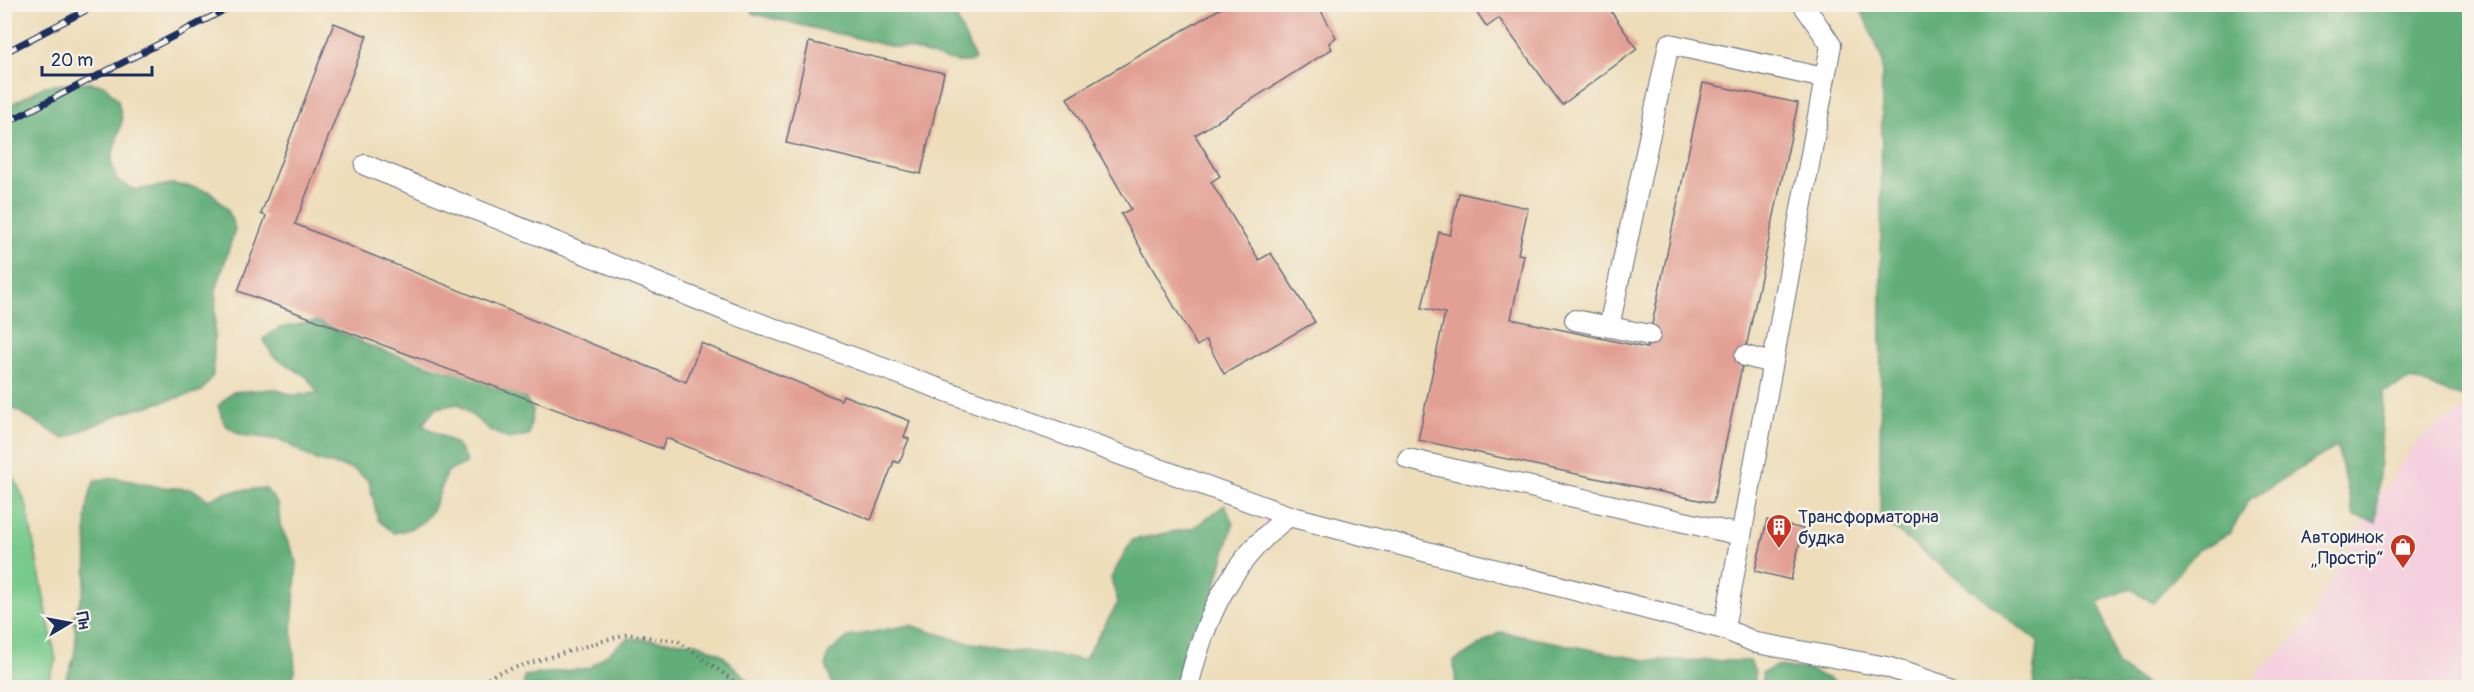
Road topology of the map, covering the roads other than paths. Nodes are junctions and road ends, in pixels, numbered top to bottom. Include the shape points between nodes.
1 (1803, 4) edge
2 (1824, 78) junction
3 (365, 165) dead end
4 (1575, 320) dead end
5 (1609, 327) junction
6 (1650, 335) dead end
7 (1745, 356) dead end
8 (1772, 363) junction
9 (1408, 459) dead end
10 (1289, 516) junction
11 (1741, 535) junction
12 (1724, 629) junction
13 (1188, 687) edge
14 (1951, 687) edge

1 - 2 lane via 1831,45
2 - 5 lane via 1669,44
2 - 8 lane
3 - 10 lane via 734,314
4 - 5 lane
5 - 6 lane
7 - 8 lane
8 - 11 lane
9 - 11 lane
10 - 12 lane
10 - 13 lane via 1270,530 1232,572 1198,646
11 - 12 lane
12 - 14 lane via 1757,643 1887,667

